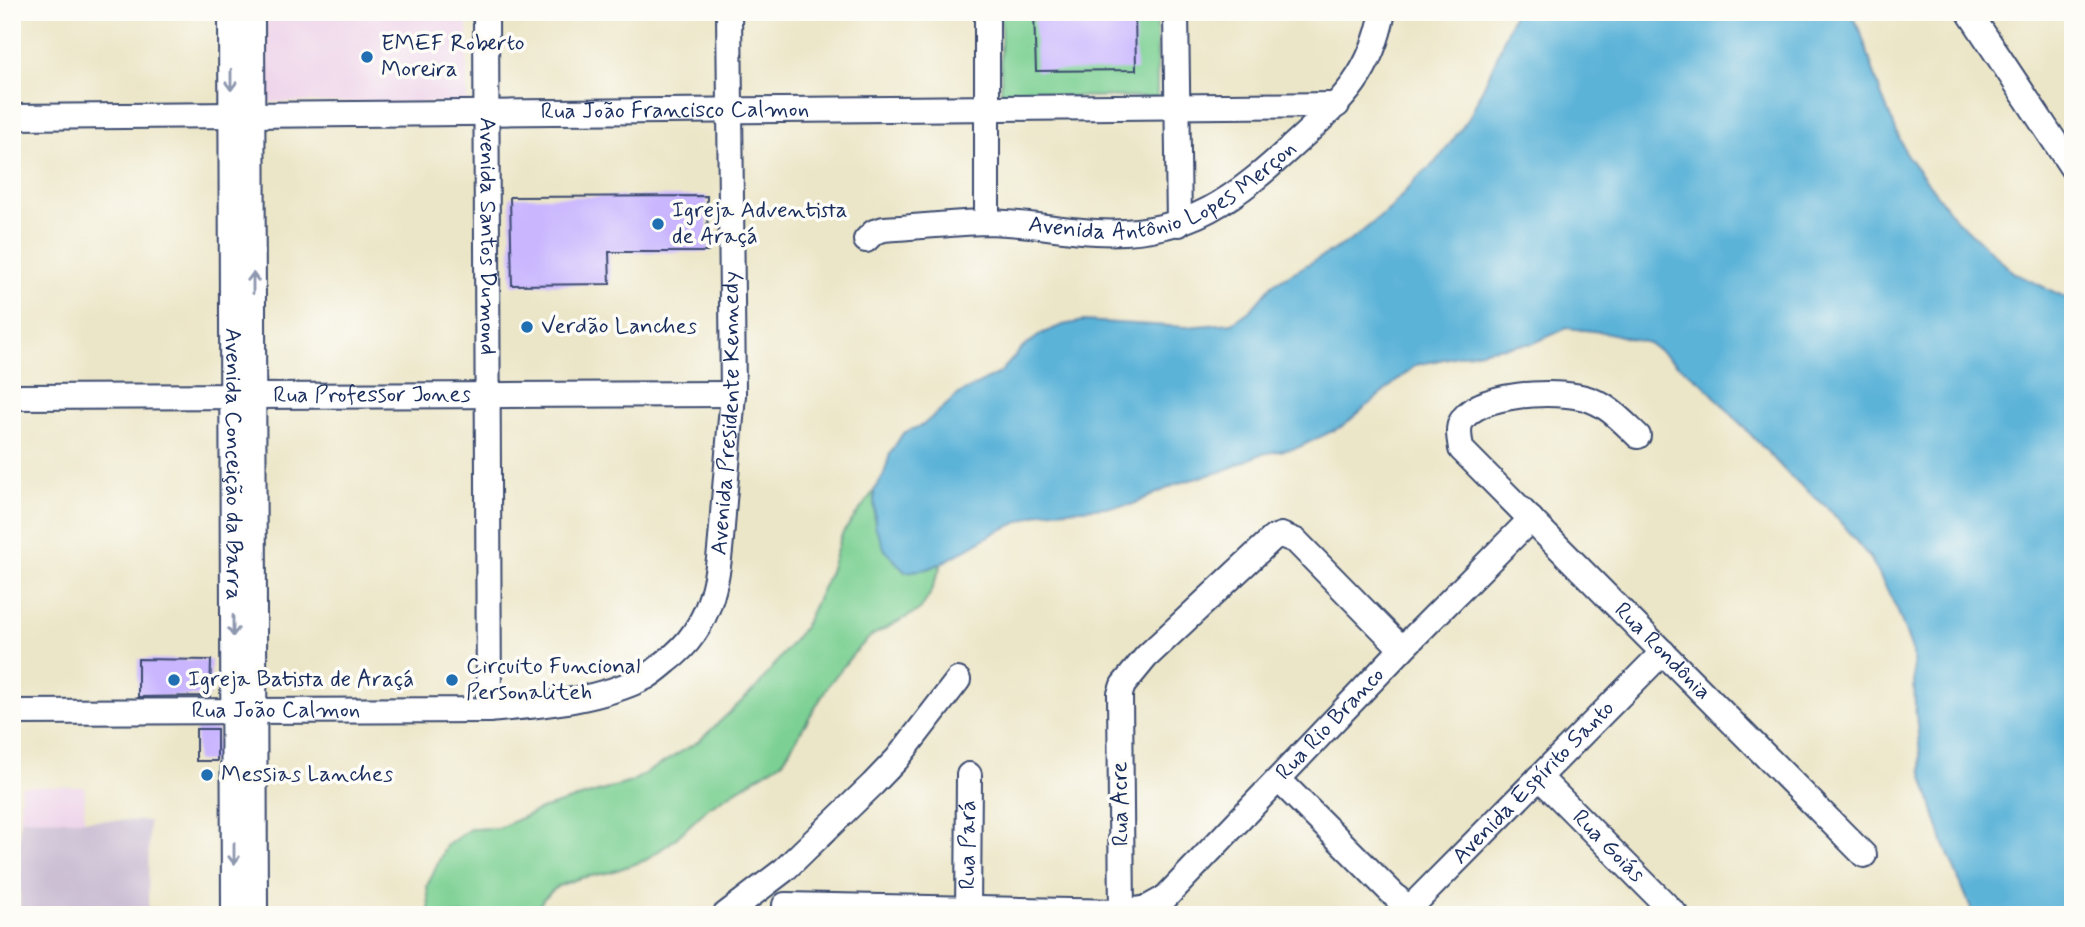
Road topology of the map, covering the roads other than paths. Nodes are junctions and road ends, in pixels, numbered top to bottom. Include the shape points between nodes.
1 (231, 12) edge
2 (252, 12) edge
3 (486, 12) edge
4 (729, 12) edge
5 (987, 12) edge
6 (1176, 12) edge
7 (1383, 12) edge
8 (1969, 12) edge
9 (1337, 105) junction
10 (1177, 107) junction
11 (987, 108) junction
12 (730, 111) junction
13 (486, 113) junction
14 (242, 115) junction
15 (12, 117) edge
16 (2073, 169) edge
17 (987, 222) junction
18 (1179, 223) junction
19 (866, 240) dead end
20 (733, 394) junction
21 (487, 395) junction
22 (243, 396) junction
23 (12, 397) edge
24 (1638, 436) dead end
25 (1531, 519) junction
26 (1402, 649) junction
27 (1663, 652) junction
28 (958, 680) dead end
29 (540, 705) joint
30 (489, 710) junction
31 (244, 711) junction
32 (12, 712) edge
33 (969, 775) dead end
34 (1539, 777) junction
35 (1279, 780) junction
36 (1864, 855) dead end
37 (784, 870) junction
38 (785, 910) edge
39 (968, 912) edge
40 (1122, 913) edge
41 (1408, 913) edge
42 (234, 915) edge
43 (255, 915) edge
44 (725, 915) edge
45 (1676, 915) edge

1 -> 14 street, Avenida Conceição da Barra
2 - 14 street, Avenida Conceição da Barra
3 - 13 street, Avenida Santos Dumond
4 - 12 street, Avenida Presidente Kennedy
5 - 11 street
6 - 10 street
7 - 9 street, Avenida Antônio Lopes Merçon via 1366,68
8 - 16 street
9 - 10 street, Rua João Francisco Calmon
9 - 18 street, Avenida Antônio Lopes Merçon via 1260,177 1218,205
10 - 11 street, Rua João Francisco Calmon
10 - 18 street
11 - 12 street, Rua João Francisco Calmon
11 - 17 street
12 - 13 street, Rua João Francisco Calmon
12 - 20 street, Avenida Presidente Kennedy
13 - 14 street, Rua João Francisco Calmon
13 - 21 street, Avenida Santos Dumond
14 - 15 street, Rua João Francisco Calmon
14 - 22 street, Avenida Conceição da Barra
17 - 18 street, Avenida Antônio Lopes Merçon via 1130,233
17 - 19 street, Avenida Antônio Lopes Merçon via 884,229
20 - 21 street, Rua Professor Jones
20 - 29 street, Avenida Presidente Kennedy via 718,576 704,620 682,650 647,677 604,693
21 - 22 street, Rua Professor Jones
21 - 30 street, Avenida Santos Dumond
22 - 23 street, Rua Professor Jones
22 - 31 street, Avenida Conceição da Barra
24 - 25 street, Rua Rondônia via 1609,409 1586,398 1556,393 1490,402 1469,413 1461,422 1461,449
25 - 26 street, Rua Rio Branco
25 - 27 street, Rua Rondônia
26 - 35 street, Rua Rio Branco
26 - 40 street, Rua Acre via 1296,541 1281,535 1146,657 1119,694
27 - 34 street, Avenida Espírito Santo
27 - 36 street, Rua Rondônia
28 - 37 street via 897,759
29 - 30 street, Rua João Calmon
30 - 31 street, Rua João Calmon
31 - 32 street, Rua João Calmon
31 -> 42 street, Avenida Conceição da Barra
31 - 43 street, Avenida Conceição da Barra
33 - 39 street, Rua Pará
34 - 41 street, Avenida Espírito Santo
34 - 45 street, Rua Goiás
35 - 40 street, Rua Rio Branco via 1165,898 1147,908
35 - 41 street
37 - 38 street
37 - 44 street
38 - 39 street, Rua Rio Branco
39 - 40 street, Rua Rio Branco

